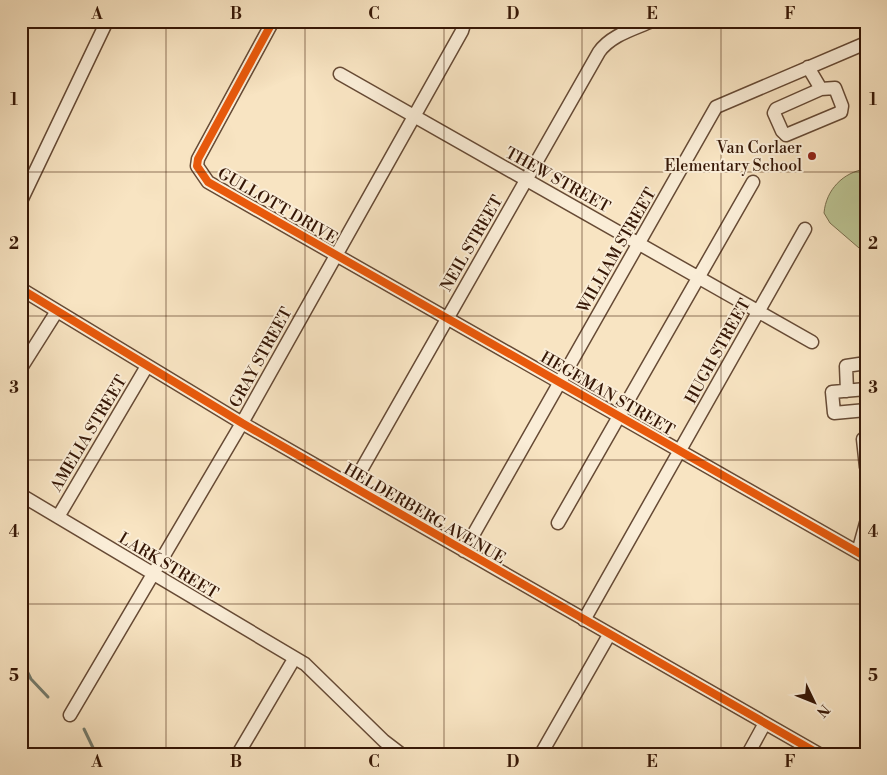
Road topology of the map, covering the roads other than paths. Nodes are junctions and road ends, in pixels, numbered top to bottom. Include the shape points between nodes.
1 (107, 21) edge
2 (274, 21) edge
3 (465, 21) edge
4 (652, 21) edge
5 (866, 43) edge
6 (808, 67) junction
7 (340, 74) dead end
8 (821, 90) junction
9 (414, 116) junction
10 (526, 179) junction
11 (753, 182) dead end
12 (21, 201) edge
13 (804, 228) dead end
14 (638, 243) junction
15 (336, 254) junction
16 (697, 276) junction
17 (21, 289) edge
18 (57, 311) junction
19 (758, 311) junction
20 (447, 317) junction
21 (812, 342) dead end
22 (866, 363) edge
23 (146, 366) junction
24 (21, 368) edge
25 (559, 381) junction
26 (866, 389) edge
27 (847, 391) junction
28 (866, 410) edge
29 (620, 415) junction
30 (242, 423) junction
31 (863, 439) dead end
32 (681, 450) junction
33 (866, 467) edge
34 (352, 486) junction
35 (24, 497) edge
36 (58, 517) junction
37 (558, 523) dead end
38 (866, 523) edge
39 (464, 551) junction
40 (862, 554) edge
41 (153, 574) junction
42 (584, 620) junction
43 (609, 635) junction
44 (294, 659) junction
45 (70, 715) dead end
46 (765, 723) junction
47 (238, 754) edge
48 (401, 754) edge
49 (541, 754) edge
50 (748, 754) edge
51 (819, 754) edge

1 - 12 street
2 - 15 street, GULLOTT DRIVE via 196,166 208,182
3 - 9 street, GRAY STREET
4 - 10 street, NEIL STREET via 605,44
5 - 6 street, WILLIAM STREET
6 - 8 street
6 - 14 street, WILLIAM STREET via 716,107
7 - 9 street, THEW STREET
8 - 8 street via 776,110 774,113 782,132 786,135 841,112 835,88
9 - 10 street, THEW STREET
9 - 15 street, GRAY STREET
10 - 14 street, THEW STREET
10 - 20 street, NEIL STREET
11 - 16 street
13 - 19 street, HUGH STREET
14 - 16 street, THEW STREET
14 - 25 street, WILLIAM STREET
15 - 20 street, HEGEMAN STREET
15 - 30 street, GRAY STREET
16 - 19 street, THEW STREET
16 - 29 street
17 - 18 street, HELDERBERG AVENUE
18 - 23 street, HELDERBERG AVENUE
18 - 24 street
19 - 21 street, THEW STREET
19 - 32 street, HUGH STREET
20 - 25 street, HEGEMAN STREET
20 - 34 street, NEIL STREET
22 - 27 street via 846,366
23 - 30 street, HELDERBERG AVENUE
23 - 36 street, AMELIA STREET
25 - 29 street, HEGEMAN STREET
25 - 39 street, WILLIAM STREET
26 - 27 street
27 - 28 street via 832,392 834,413
29 - 32 street, HEGEMAN STREET
29 - 37 street
30 - 34 street, HELDERBERG AVENUE
30 - 41 street, GRAY STREET
31 - 33 street
32 - 40 street, HEGEMAN STREET
32 - 42 street, HUGH STREET
34 - 39 street, HELDERBERG AVENUE
35 - 36 street, LARK STREET
36 - 41 street, LARK STREET
38 - 40 street
39 - 42 street, HELDERBERG AVENUE
41 - 44 street, LARK STREET
41 - 45 street, GRAY STREET
42 - 43 street, HELDERBERG AVENUE
43 - 46 street, HELDERBERG AVENUE
43 - 49 street
44 - 47 street
44 - 48 street, LARK STREET via 305,664
46 - 50 street
46 - 51 street, HELDERBERG AVENUE

